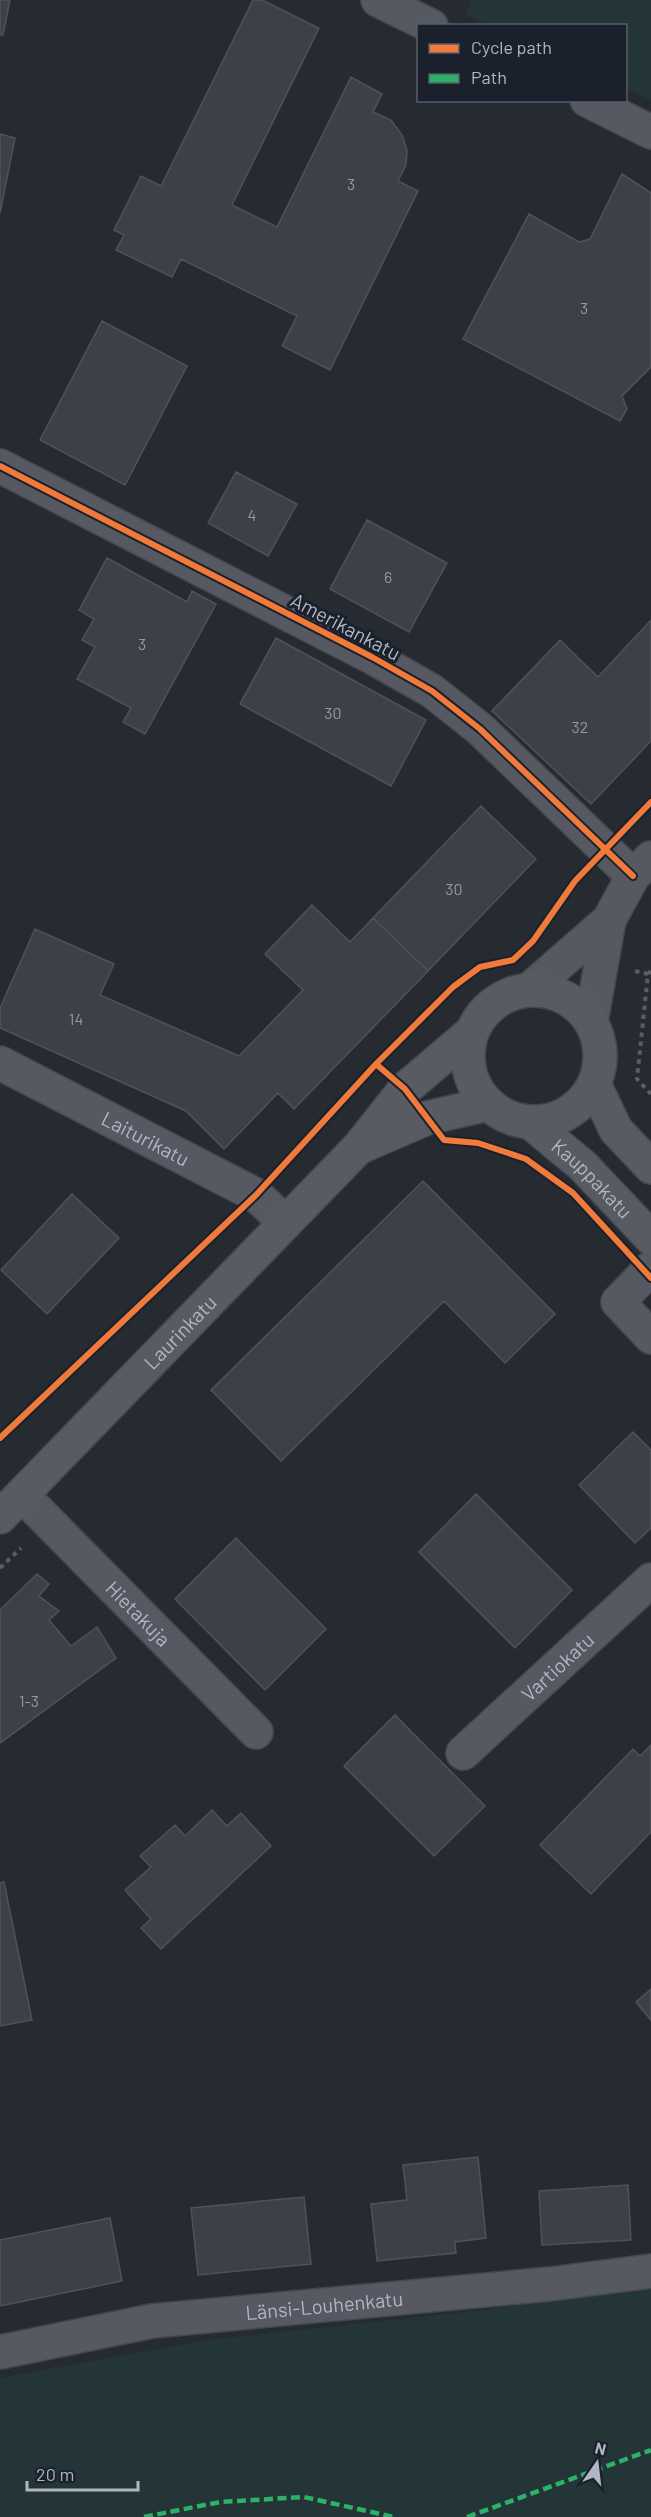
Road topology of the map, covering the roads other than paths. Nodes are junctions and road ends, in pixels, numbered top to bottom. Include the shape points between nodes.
1 (378, 0) edge
2 (427, 24) edge
3 (591, 102) edge
4 (651, 132) edge
5 (0, 466) edge
6 (642, 867) edge
7 (609, 920) junction
8 (529, 990) junction
9 (591, 1022) junction
10 (472, 1032) junction
11 (0, 1063) edge
12 (594, 1084) junction
13 (488, 1104) junction
14 (530, 1122) junction
15 (360, 1146) junction
16 (651, 1167) edge
17 (285, 1222) junction
18 (651, 1238) edge
19 (651, 1268) edge
20 (651, 1337) edge
21 (11, 1506) edge
22 (651, 1580) edge
23 (256, 1732) dead end
24 (463, 1753) dead end
25 (651, 2271) edge
26 (0, 2352) edge

1 - 2 street
3 - 4 street
5 - 6 street, Amerikankatu via 372,657 432,692 480,729 606,847
6 - 7 street
7 - 8 street
7 - 9 street
8 - 9 main road via 565,997
8 - 10 main road via 494,1002
9 - 12 main road via 599,1042 600,1063
10 - 13 main road via 469,1070 476,1089
10 - 15 main road, Laurinkatu via 405,1089
11 - 17 street, Laiturikatu via 256,1195
12 - 14 main road via 584,1100 568,1113
12 - 16 main road via 616,1130
13 - 14 main road via 500,1113
13 - 15 main road, Laurinkatu via 433,1116
14 - 18 main road, Kauppakatu via 583,1166
15 - 17 main road, Laurinkatu
17 - 21 main road, Laurinkatu
19 - 20 street via 618,1302
21 - 23 street, Hietakuja
22 - 24 street, Vartiokatu
25 - 26 street, Länsi-Louhenkatu via 152,2321

